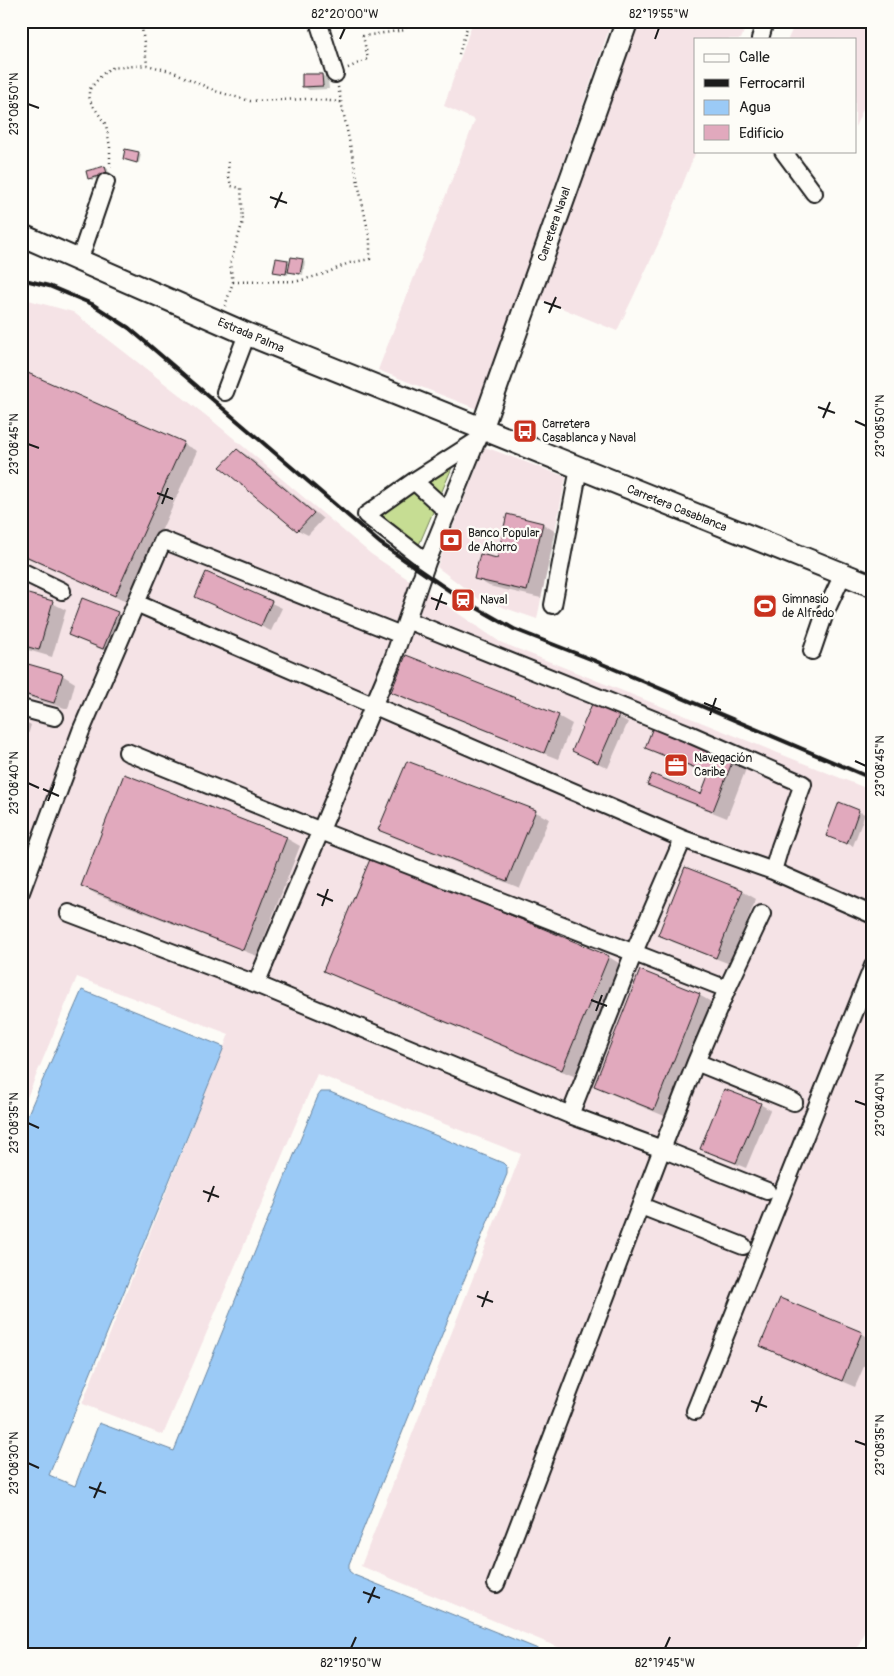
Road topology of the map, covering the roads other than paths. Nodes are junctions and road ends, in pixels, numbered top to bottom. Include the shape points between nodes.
1 (318, 21) edge
2 (627, 21) edge
3 (765, 21) edge
4 (760, 38) edge
5 (335, 74) road end
6 (784, 152) edge
7 (106, 182) road end
8 (814, 193) dead end
9 (21, 235) edge
10 (79, 261) junction
11 (247, 334) junction
12 (225, 392) dead end
13 (480, 434) junction
14 (579, 468) junction
15 (414, 481) junction
16 (448, 512) junction
17 (427, 562) junction
18 (21, 572) edge
19 (843, 574) junction
20 (873, 586) edge
21 (62, 591) dead end
22 (136, 603) junction
23 (553, 605) dead end
24 (407, 620) junction
25 (401, 635) junction
26 (812, 651) dead end
27 (373, 705) junction
28 (21, 708) edge
29 (55, 718) dead end
30 (127, 752) dead end
31 (321, 830) junction
32 (683, 839) junction
33 (773, 872) junction
34 (21, 892) edge
35 (69, 913) dead end
36 (762, 914) dead end
37 (873, 915) edge
38 (634, 952) junction
39 (873, 966) edge
40 (256, 984) junction
41 (727, 989) junction
42 (696, 1062) junction
43 (794, 1102) dead end
44 (570, 1115) junction
45 (662, 1149) junction
46 (767, 1191) dead end
47 (641, 1206) junction
48 (743, 1246) dead end
49 (695, 1411) dead end
50 (496, 1584) dead end

1 - 5 street
2 - 13 main road, Carretera Naval
3 - 4 street
6 - 8 street
7 - 10 street
9 - 10 main road, Estrada Palma
10 - 11 main road, Estrada Palma
11 - 12 street
11 - 13 main road, Estrada Palma
13 - 14 main road, Carretera Casablanca
13 - 15 street
13 - 16 street
14 - 19 main road, Carretera Casablanca
14 - 23 street
15 - 16 street
15 - 17 street via 366,516
16 - 17 street
17 - 24 street
18 - 21 street
19 - 20 main road, Carretera Casablanca
19 - 26 street
22 - 25 street via 163,540
22 - 27 street
22 - 34 street via 81,732
24 - 25 street
24 - 33 street via 687,733 803,784
25 - 27 street
27 - 31 street
27 - 32 street
28 - 29 street
30 - 31 street
31 - 38 street
31 - 40 street
32 - 33 street
32 - 38 street
33 - 37 street
35 - 40 street
36 - 41 street
38 - 41 street
38 - 44 street
39 - 49 street
40 - 44 street
41 - 42 street
42 - 43 street
42 - 45 street
44 - 45 street
45 - 46 street
45 - 47 street
47 - 48 street
47 - 50 street

